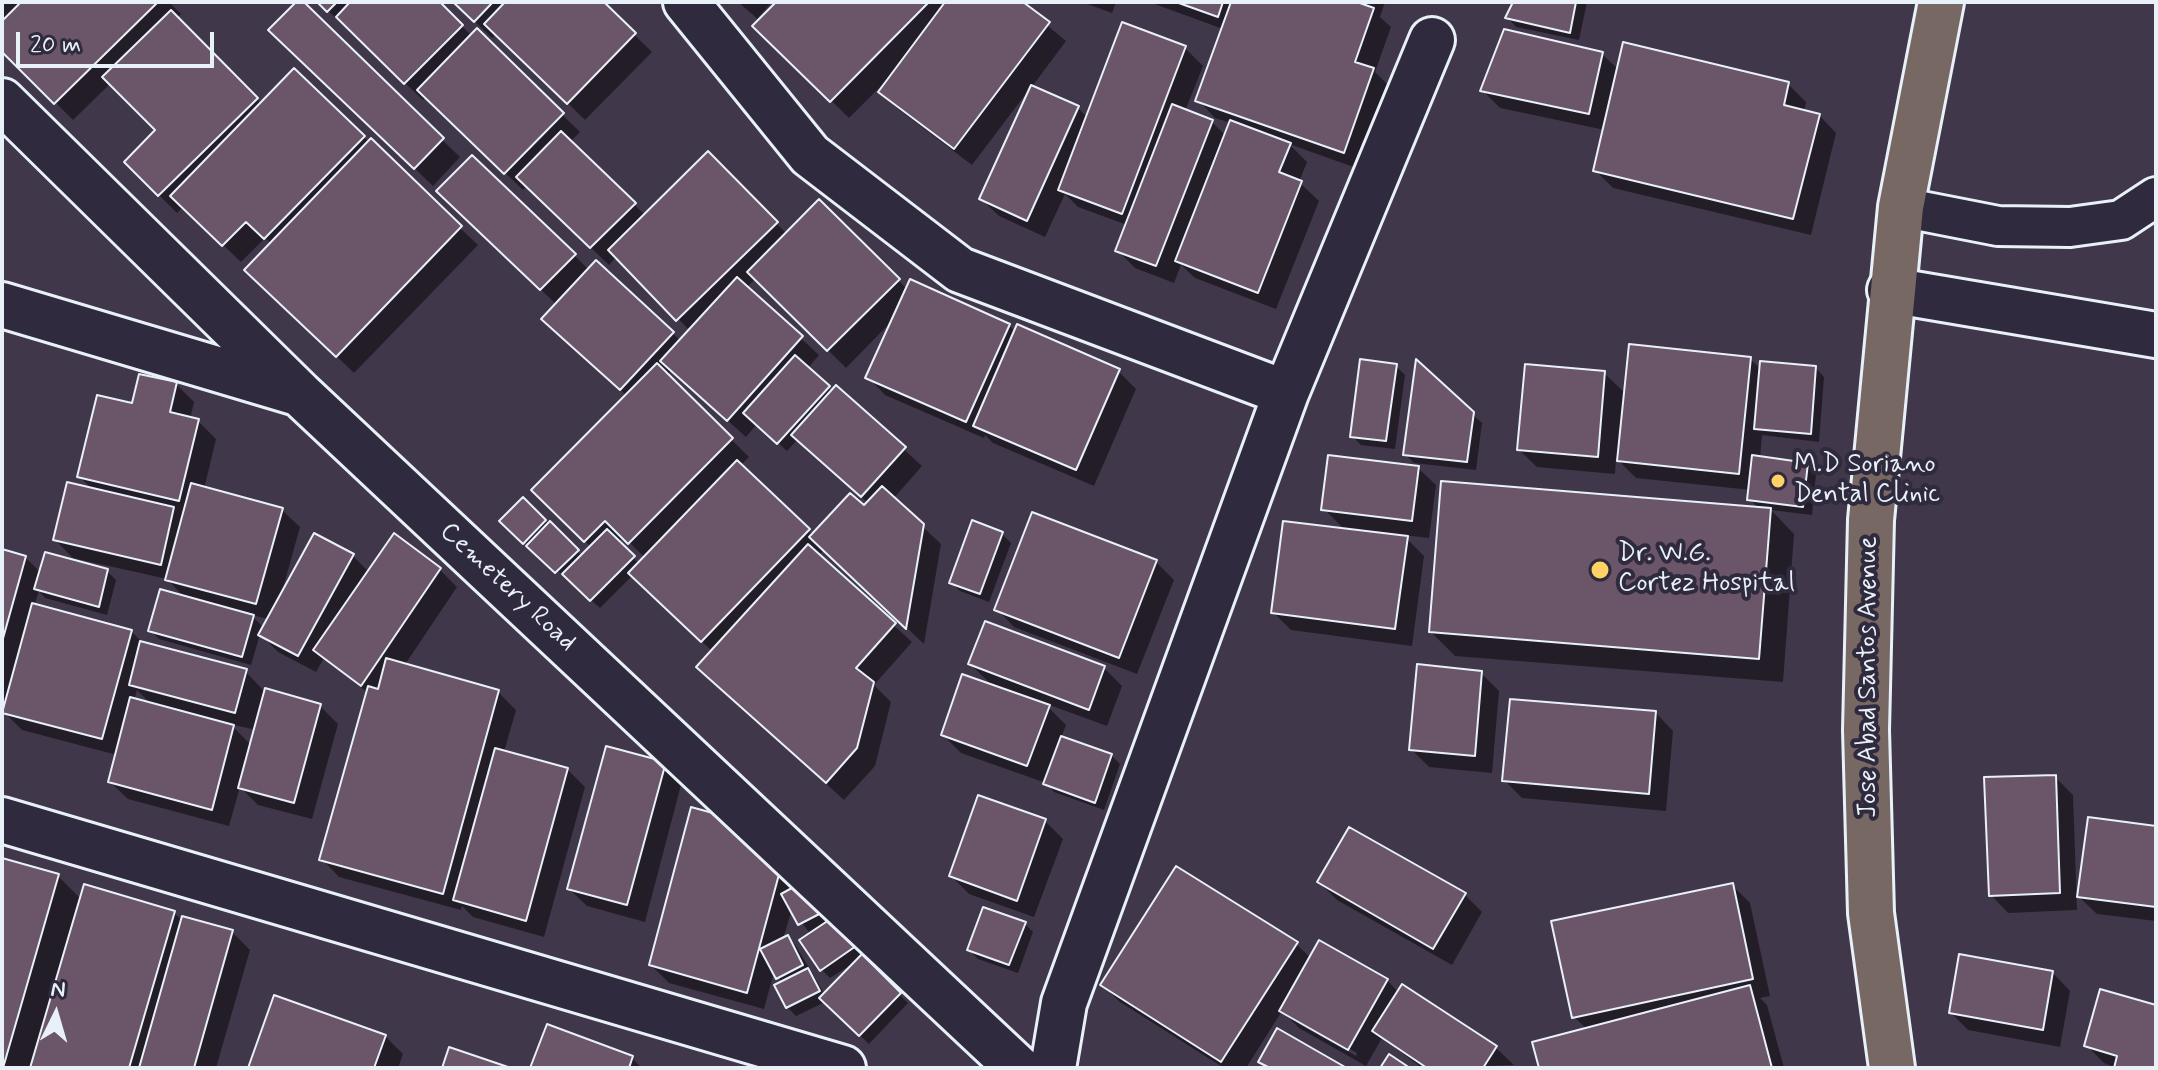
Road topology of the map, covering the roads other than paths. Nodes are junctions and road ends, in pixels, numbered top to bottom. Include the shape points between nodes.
1 (686, 2) edge
2 (1941, 2) edge
3 (1432, 40) dead end
4 (2, 101) edge
5 (2156, 197) edge
6 (1901, 207) junction
7 (1890, 290) junction
8 (2, 305) edge
9 (2156, 335) edge
10 (1286, 393) junction
11 (300, 394) junction
12 (2, 820) edge
13 (843, 1068) edge
14 (1018, 1068) edge
15 (1053, 1068) edge
16 (1892, 1068) edge

1 - 10 street via 810,155 960,270
2 - 6 highway, Jose Abad Santos Avenue
3 - 10 street
4 - 11 street, Cemetery Road
5 - 6 lane via 2121,220 2070,227 1998,226
6 - 7 highway, Jose Abad Santos Avenue
7 - 9 street
7 - 16 highway, Jose Abad Santos Avenue via 1871,520 1866,730 1871,913
8 - 11 street
10 - 15 street via 1064,1003
11 - 14 street, Cemetery Road
12 - 13 street

